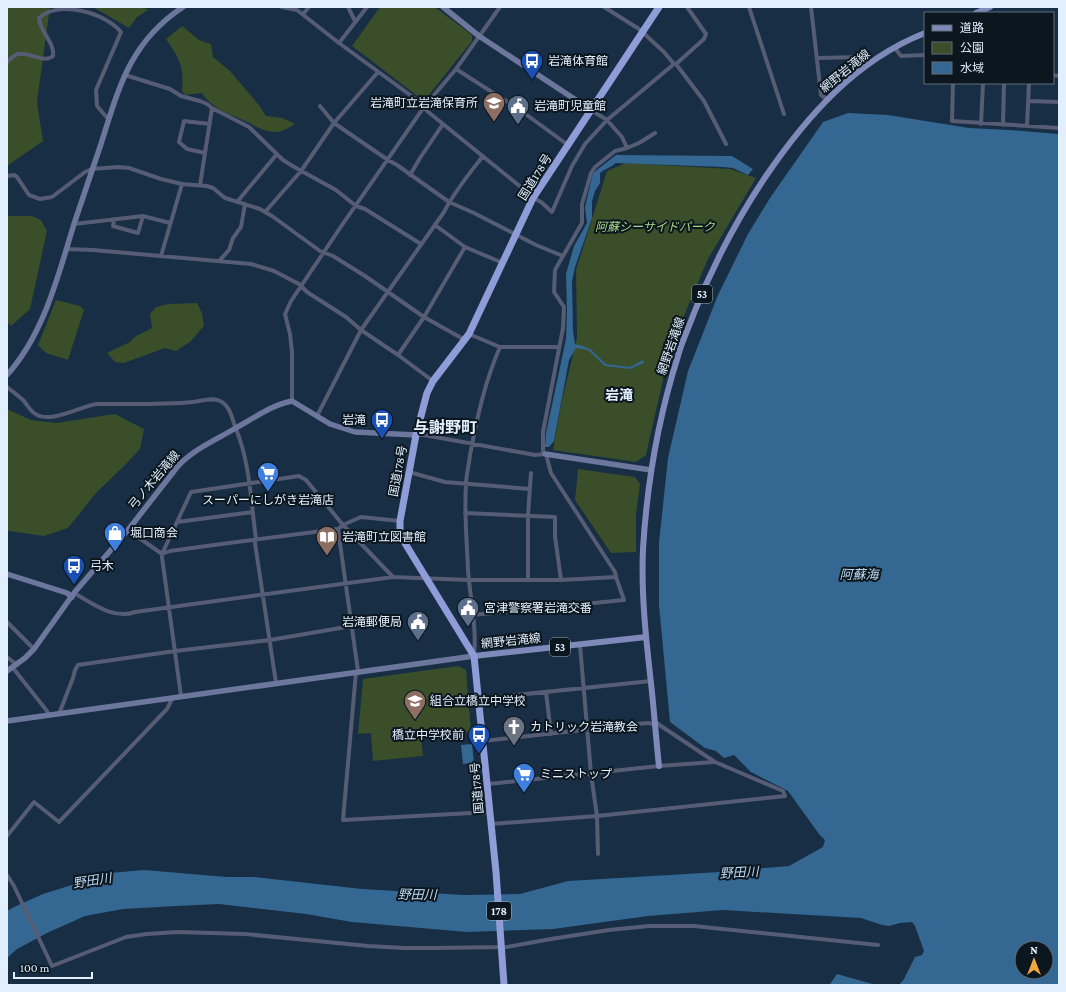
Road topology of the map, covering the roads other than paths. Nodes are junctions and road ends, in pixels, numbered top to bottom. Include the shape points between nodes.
1 (183, 7) edge
2 (282, 7) edge
3 (309, 7) edge
4 (348, 7) edge
5 (367, 7) edge
6 (443, 7) edge
7 (500, 7) edge
8 (604, 7) edge
9 (659, 7) edge
10 (687, 7) edge
11 (749, 7) edge
12 (811, 7) edge
13 (302, 14) junction
14 (355, 21) junction
15 (642, 33) junction
16 (924, 33) edge
17 (479, 36) junction
18 (339, 43) junction
19 (894, 47) junction
20 (924, 55) edge
21 (817, 58) junction
22 (7, 62) edge
23 (675, 64) junction
24 (868, 64) junction
25 (456, 69) junction
26 (378, 72) junction
27 (125, 75) junction
28 (953, 84) edge
29 (983, 84) edge
30 (1004, 84) edge
31 (1029, 84) edge
32 (827, 99) junction
33 (1028, 101) junction
34 (1059, 102) edge
35 (320, 106) dead end
36 (424, 107) junction
37 (212, 108) junction
38 (591, 110) junction
39 (784, 114) dead end
40 (108, 120) junction
41 (607, 120) junction
42 (334, 123) junction
43 (210, 124) junction
44 (443, 124) junction
45 (981, 124) junction
46 (1003, 125) junction
47 (1028, 126) junction
48 (1059, 128) edge
49 (655, 133) dead end
50 (726, 144) dead end
51 (568, 145) junction
52 (627, 148) junction
53 (205, 152) junction
54 (277, 154) junction
55 (483, 156) junction
56 (388, 160) junction
57 (92, 169) junction
58 (301, 171) junction
59 (410, 175) junction
60 (7, 176) edge
61 (182, 184) junction
62 (200, 185) junction
63 (534, 197) junction
64 (237, 202) junction
65 (449, 202) junction
66 (245, 204) junction
67 (356, 206) junction
68 (266, 212) junction
69 (143, 216) junction
70 (114, 220) junction
71 (170, 223) junction
72 (74, 224) junction
73 (435, 225) junction
74 (516, 234) junction
75 (421, 244) junction
76 (465, 247) junction
77 (66, 249) junction
78 (324, 252) junction
79 (161, 256) junction
80 (563, 256) junction
81 (219, 261) junction
82 (503, 263) junction
83 (300, 286) junction
84 (388, 293) junction
85 (424, 317) junction
86 (361, 330) junction
87 (467, 337) junction
88 (500, 347) junction
89 (559, 347) junction
90 (398, 355) junction
91 (7, 375) edge
92 (433, 381) junction
93 (7, 387) edge
94 (292, 401) junction
95 (317, 416) junction
96 (235, 429) junction
97 (416, 435) junction
98 (472, 443) junction
99 (545, 454) junction
100 (651, 470) junction
101 (409, 472) junction
102 (531, 473) dead end
103 (248, 484) junction
104 (466, 484) junction
105 (530, 489) junction
106 (253, 512) junction
107 (465, 513) junction
108 (528, 516) junction
109 (400, 521) junction
110 (177, 522) junction
111 (343, 525) junction
112 (338, 529) junction
113 (128, 530) junction
114 (256, 539) junction
115 (162, 554) junction
116 (7, 574) edge
117 (393, 577) junction
118 (616, 577) junction
119 (426, 579) junction
120 (469, 580) junction
121 (528, 580) junction
122 (562, 580) junction
123 (346, 583) junction
124 (263, 594) junction
125 (73, 595) junction
126 (169, 608) junction
127 (472, 615) junction
128 (7, 622) edge
129 (352, 626) junction
130 (646, 637) junction
131 (270, 640) junction
132 (580, 644) junction
133 (34, 649) junction
134 (175, 651) junction
135 (474, 656) junction
136 (7, 657) edge
137 (12, 668) edge
138 (357, 672) junction
139 (651, 681) junction
140 (276, 683) junction
141 (584, 688) junction
142 (546, 692) junction
143 (181, 696) junction
144 (174, 697) junction
145 (478, 699) junction
146 (59, 714) junction
147 (49, 715) junction
148 (7, 721) edge
149 (655, 723) junction
150 (588, 730) junction
151 (551, 734) junction
152 (483, 741) junction
153 (715, 762) junction
154 (659, 766) junction
155 (591, 774) junction
156 (488, 784) junction
157 (490, 812) junction
158 (597, 816) junction
159 (491, 824) junction
160 (7, 836) edge
161 (598, 854) dead end
162 (7, 875) edge
163 (878, 945) dead end
164 (502, 946) junction
165 (504, 985) edge

1 - 27 street via 145,39
2 - 13 street via 297,10
3 - 13 street
4 - 14 street
5 - 14 street
6 - 17 street
7 - 17 street
8 - 15 street
9 - 15 highway, 国道178号 / 178
10 - 23 street via 706,34 704,39
11 - 39 street
12 - 21 street
13 - 18 street
14 - 18 street
15 - 23 street
15 - 38 highway, 国道178号 / 178
16 - 19 main road, 網野岩滝線 / 53
17 - 25 street
17 - 38 street
18 - 26 street
19 - 20 street via 901,56
19 - 24 main road, 網野岩滝線 / 53
21 - 24 street via 861,57
21 - 32 street via 821,95
22 - 40 street via 18,54 46,59 53,56 53,49 39,24 39,18 44,13 57,9 75,10 92,14 116,26 121,32 96,90 97,106
23 - 41 street
23 - 50 street via 704,102
24 - 32 main road, 網野岩滝線 / 53
25 - 36 street
25 - 51 street via 520,110
26 - 36 street
26 - 42 street
27 - 37 street via 170,88 181,96 200,101
27 - 40 street
28 - 45 street via 952,121
29 - 45 street
30 - 46 street
31 - 33 street
32 - 100 main road, 網野岩滝線 / 53 via 788,143 730,235 709,279 678,354 662,413
33 - 34 street
33 - 47 street
35 - 42 street
36 - 44 street
36 - 56 street
37 - 43 street
37 - 54 street via 249,127
38 - 41 street
38 - 51 highway, 国道178号 / 178
40 - 57 street
41 - 52 street via 622,137
41 - 63 street via 580,150 552,212
42 - 56 street
42 - 58 street
43 - 53 street
43 - 53 street via 184,121 179,142 187,150
44 - 55 street
44 - 59 street
45 - 46 street
46 - 47 street
47 - 48 street
49 - 52 street
51 - 63 highway, 国道178号 / 178
52 - 80 street via 615,151 591,173 582,204 582,223
53 - 62 street
54 - 58 street
54 - 64 street
55 - 63 street
55 - 65 street
56 - 59 street
56 - 67 street
57 - 60 street via 46,199 29,195 17,177
57 - 61 street via 129,168
57 - 72 street
58 - 67 street via 336,190
58 - 68 street
59 - 65 street
61 - 62 street
61 - 71 street
62 - 64 street via 213,188 225,198
63 - 74 highway, 国道178号 / 178
64 - 66 street
65 - 73 street
65 - 74 street
66 - 68 street
66 - 81 street via 241,228 233,238 229,250
67 - 75 street
67 - 78 street
68 - 78 street
69 - 70 street
69 - 70 street via 138,233 113,226
69 - 71 street
70 - 72 street
71 - 79 street
72 - 77 street
73 - 75 street
73 - 76 street
74 - 80 street
74 - 82 highway, 国道178号 / 178
75 - 84 street
76 - 82 street
76 - 85 street
77 - 79 street
77 - 91 street via 36,331
78 - 83 street
78 - 84 street
79 - 81 street
80 - 89 street via 554,275 554,292 564,307 564,328
81 - 83 street via 251,264 274,271
82 - 87 highway, 国道178号 / 178
83 - 86 street
83 - 94 street via 285,314 292,352
84 - 85 street
84 - 86 street
85 - 87 street via 446,331
85 - 90 street
86 - 90 street
86 - 95 street
87 - 88 street
87 - 92 highway, 国道178号 / 178
88 - 89 street
88 - 98 street via 485,386
89 - 99 street via 543,432
90 - 92 street
92 - 97 highway, 国道178号 / 178 via 427,392
93 - 96 street via 34,413 42,417 51,417 96,404 214,399 226,406
94 - 95 street
94 - 96 street, 弓ノ木岩滝線 via 256,416
95 - 97 street via 330,424 355,432
96 - 103 street via 242,448
96 - 113 street, 弓ノ木岩滝線 via 198,448 185,458
97 - 98 street via 424,434
97 - 101 highway, 国道178号 / 178
98 - 99 street via 535,455
98 - 104 street
99 - 100 street
99 - 118 street via 551,473 616,572
100 - 130 main road, 網野岩滝線 / 53 via 643,552
101 - 104 street via 445,482
101 - 109 highway, 国道178号 / 178
102 - 105 street
103 - 106 street
103 - 110 street via 191,492
103 - 111 street via 299,476 306,480
104 - 105 street
104 - 107 street
105 - 108 street
106 - 110 street
106 - 114 street
107 - 108 street
107 - 120 street
108 - 121 street
108 - 122 street via 555,517 555,536
109 - 111 street via 361,518
109 - 119 highway, 国道178号 / 178 via 403,540
110 - 115 street
111 - 112 street
111 - 117 street
112 - 114 street
112 - 123 street
113 - 115 street
113 - 125 street, 弓ノ木岩滝線
114 - 115 street
114 - 124 street
115 - 126 street
116 - 125 street
117 - 119 street
117 - 123 street
118 - 122 street
118 - 127 street via 624,600
119 - 120 street
119 - 135 highway, 国道178号 / 178
120 - 121 street
120 - 127 street
121 - 122 street
123 - 124 street
123 - 129 street
124 - 126 street
124 - 131 street
125 - 126 street via 105,611 128,615
125 - 133 street, 弓ノ木岩滝線
126 - 134 street
127 - 135 street
128 - 133 street
129 - 131 street
129 - 138 street
130 - 132 main road, 網野岩滝線 / 53
130 - 139 main road, 網野岩滝線 / 53
131 - 134 street
131 - 140 street
132 - 135 main road, 網野岩滝線 / 53
132 - 141 street
133 - 137 street, 弓ノ木岩滝線
134 - 143 street
134 - 146 street via 78,665
135 - 138 street
135 - 145 highway, 国道178号 / 178
136 - 137 street
137 - 147 street
138 - 140 street
138 - 157 street via 343,820
139 - 141 street
139 - 149 main road, 網野岩滝線 / 53
140 - 143 street
141 - 142 street
141 - 150 street
142 - 145 street
142 - 151 street
143 - 144 street
144 - 146 street
144 - 160 street via 167,709 59,822 34,802
145 - 152 highway, 国道178号 / 178
146 - 147 street
147 - 148 street
149 - 150 street
149 - 153 street
149 - 154 main road, 網野岩滝線 / 53
150 - 151 street
150 - 155 street
151 - 152 street
152 - 156 highway, 国道178号 / 178
153 - 154 street
153 - 158 street via 783,791 785,796
154 - 155 street
155 - 156 street
155 - 158 street
156 - 157 highway, 国道178号 / 178
157 - 159 highway, 国道178号 / 178
158 - 159 street
158 - 161 street
159 - 164 highway, 国道178号 / 178
162 - 164 street via 52,966 126,938 177,932 245,934 404,948
163 - 164 street via 694,926 649,926
164 - 165 highway, 国道178号 / 178

